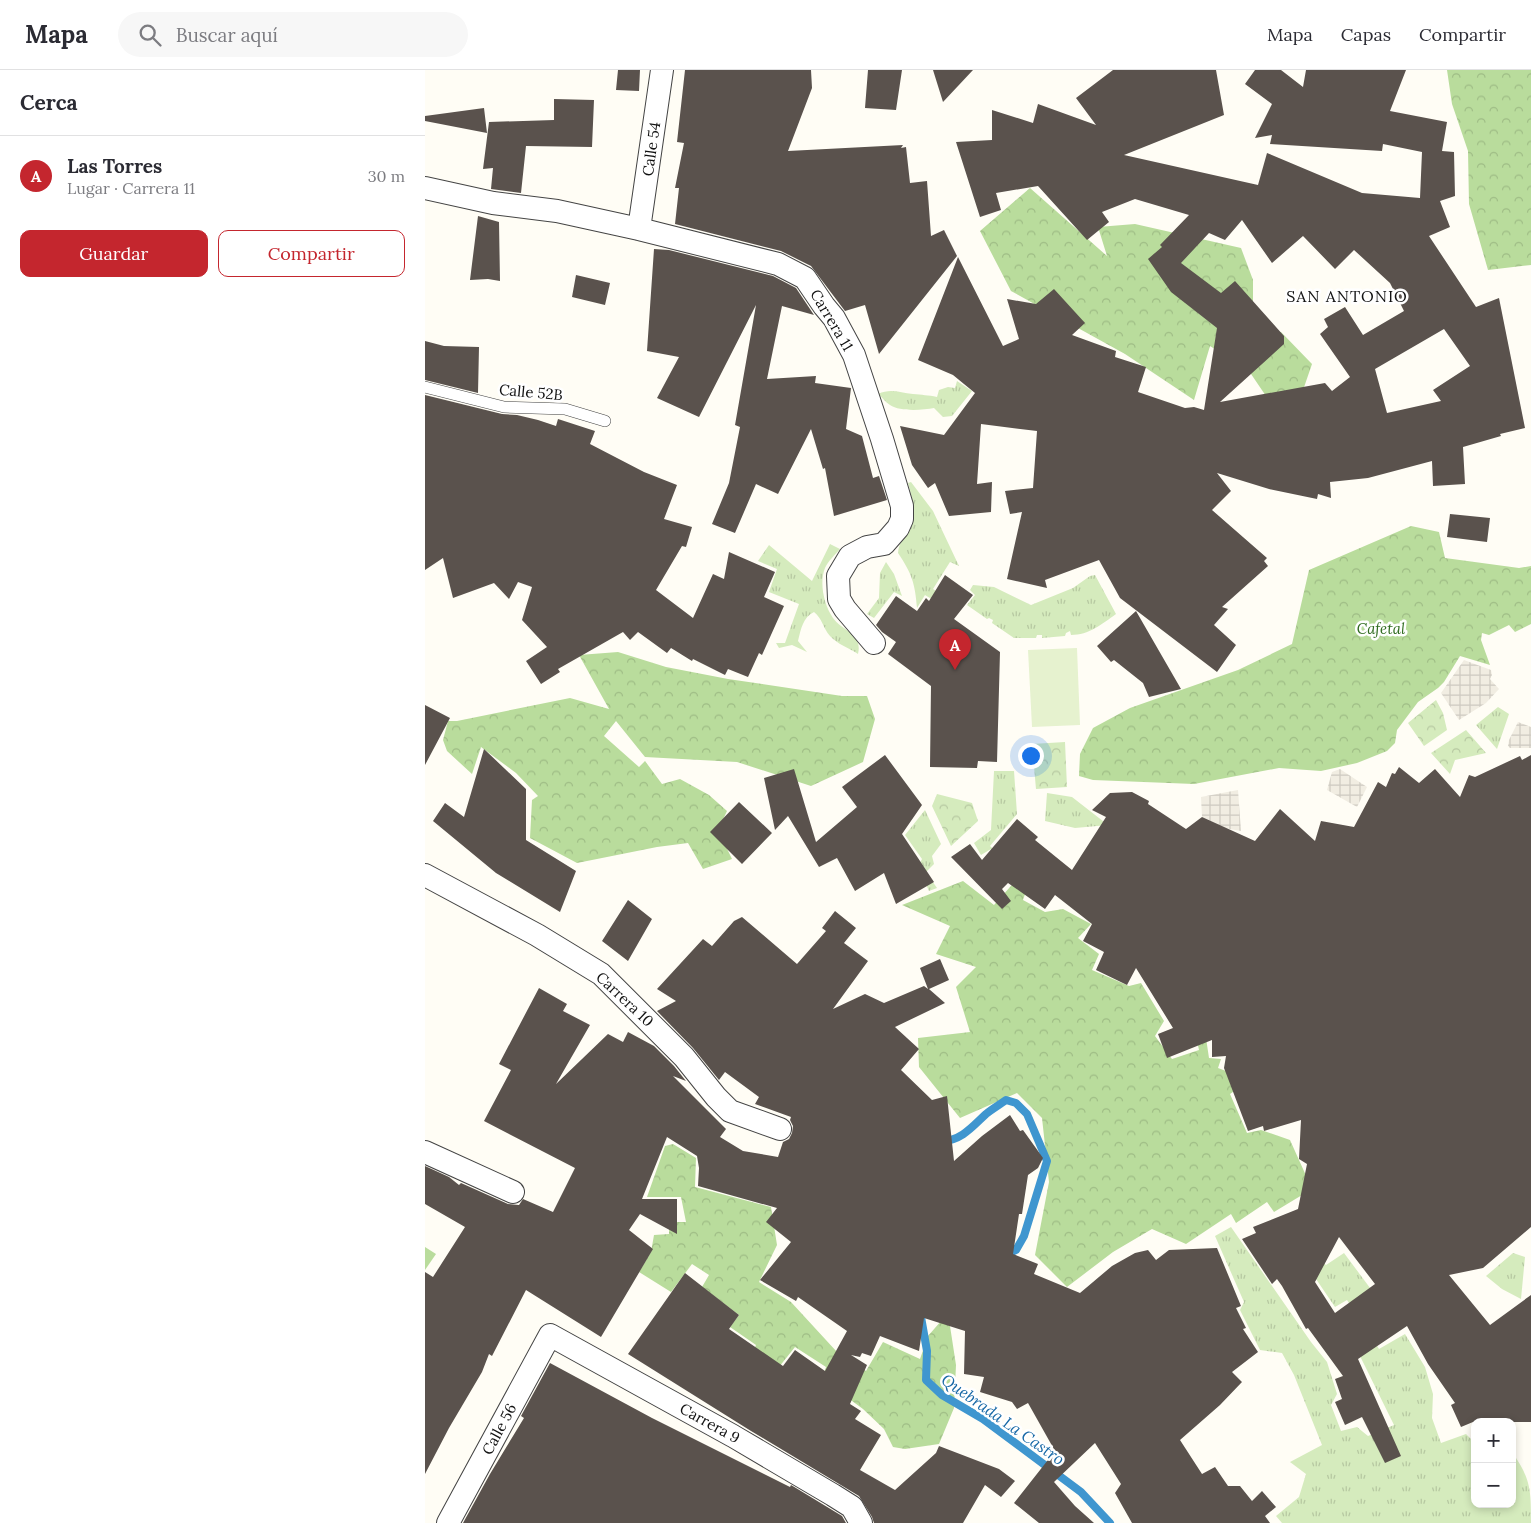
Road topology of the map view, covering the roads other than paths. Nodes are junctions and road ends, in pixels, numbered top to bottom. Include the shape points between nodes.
1 (662, 70) edge
2 (425, 188) edge
3 (639, 228) junction
4 (425, 387) edge
5 (605, 421) dead end
6 (874, 643) dead end
7 (425, 875) edge
8 (780, 1129) dead end
9 (425, 1152) edge
10 (513, 1192) dead end
11 (550, 1335) joint
12 (448, 1523) edge
13 (861, 1523) edge

1 - 3 street, Calle 54
2 - 3 street, Carrera 11
3 - 6 street, Carrera 11 via 778,264 805,278 834,318 853,355 902,506 902,519 884,544 867,547 850,556 838,576 839,599
4 - 5 lane, Calle 52B via 504,407 565,409
7 - 8 street, Carrera 10 via 537,935 601,974 684,1057 730,1111
9 - 10 street
11 - 12 street, Calle 56
11 - 13 street, Carrera 9 via 833,1495 852,1507

